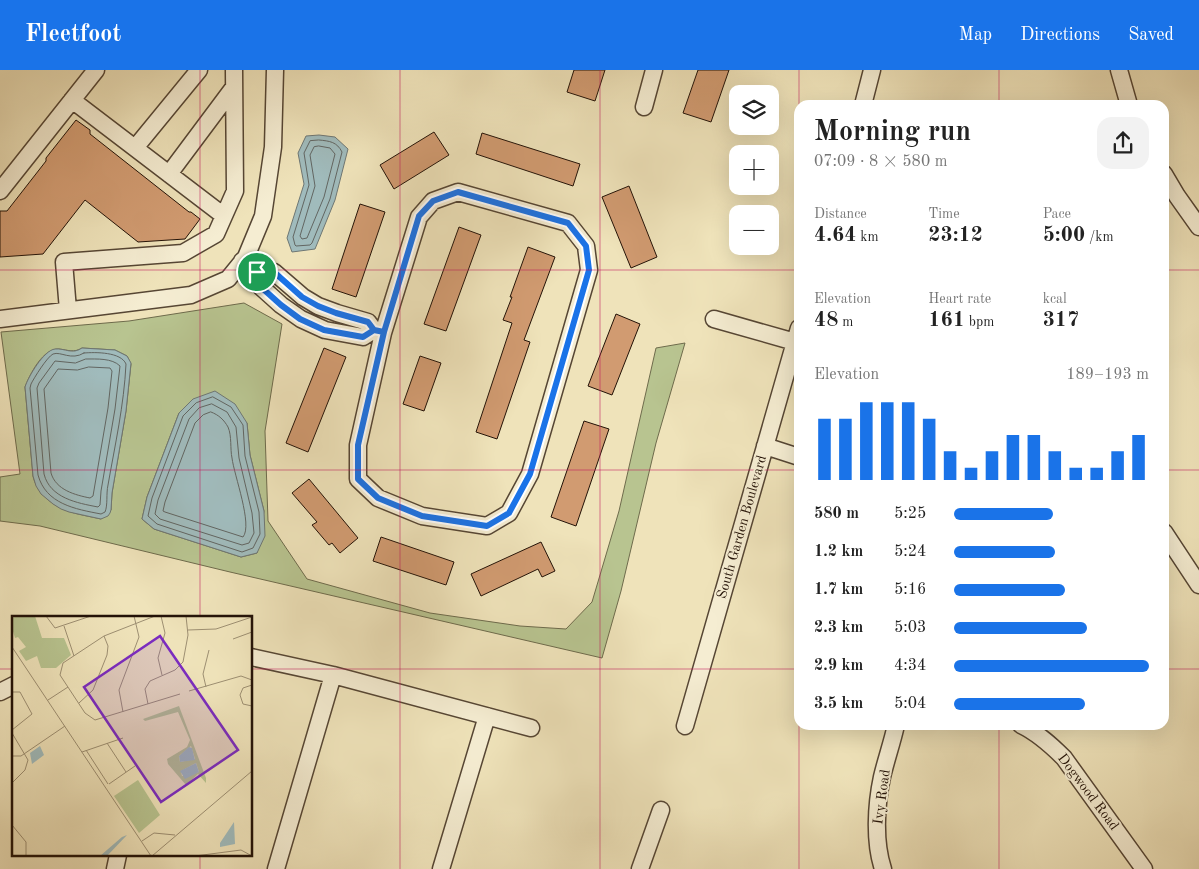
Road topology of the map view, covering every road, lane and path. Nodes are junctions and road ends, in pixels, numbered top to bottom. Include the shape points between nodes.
1 (96, 70) edge
2 (199, 70) edge
3 (234, 70) edge
4 (274, 70) edge
5 (654, 70) edge
6 (872, 70) edge
7 (1119, 70) edge
8 (234, 87) junction
9 (72, 100) junction
10 (863, 100) edge
11 (1127, 100) edge
12 (644, 107) dead end
13 (135, 148) junction
14 (169, 174) junction
15 (1169, 182) edge
16 (0, 190) edge
17 (224, 216) junction
18 (1199, 227) edge
19 (242, 261) junction
20 (68, 310) junction
21 (0, 319) edge
22 (714, 319) dead end
23 (379, 331) junction
24 (794, 334) edge
25 (794, 345) edge
26 (765, 446) junction
27 (794, 455) edge
28 (1169, 539) edge
29 (1199, 584) edge
30 (252, 657) edge
31 (333, 675) junction
32 (12, 687) edge
33 (0, 692) edge
34 (488, 716) junction
35 (685, 726) dead end
36 (531, 728) dead end
37 (895, 730) edge
38 (1029, 730) edge
39 (660, 810) dead end
40 (118, 856) edge
41 (114, 869) edge
42 (276, 869) edge
43 (440, 869) edge
44 (640, 869) edge
45 (883, 869) edge
46 (1144, 869) edge

1 - 9 street
2 - 13 street
3 - 8 street
4 - 19 street via 273,147 263,216
5 - 12 street
6 - 10 street
7 - 11 street
8 - 14 street
8 - 17 street via 235,191
9 - 13 street
9 - 16 street
13 - 14 street
14 - 17 street
15 - 18 street
17 - 20 street via 216,234 183,253 64,262
19 - 20 street via 228,279 191,295
19 - 23 street via 257,272 274,272 302,297 318,306 368,322
20 - 21 street
22 - 24 street
23 - 23 street via 358,445 358,479 378,498 422,516 487,526 509,513 530,474 589,270 586,246 568,223 458,192 433,201 419,216
25 - 26 street, South Garden Boulevard
26 - 27 street
26 - 35 street, South Garden Boulevard
28 - 29 street
30 - 31 street
31 - 34 street
31 - 42 street
32 - 33 street
34 - 36 street
34 - 43 street
37 - 45 street, Ivy Road via 882,778 877,828
38 - 46 street, Dogwood Road via 1064,758
39 - 44 street
40 - 41 street

